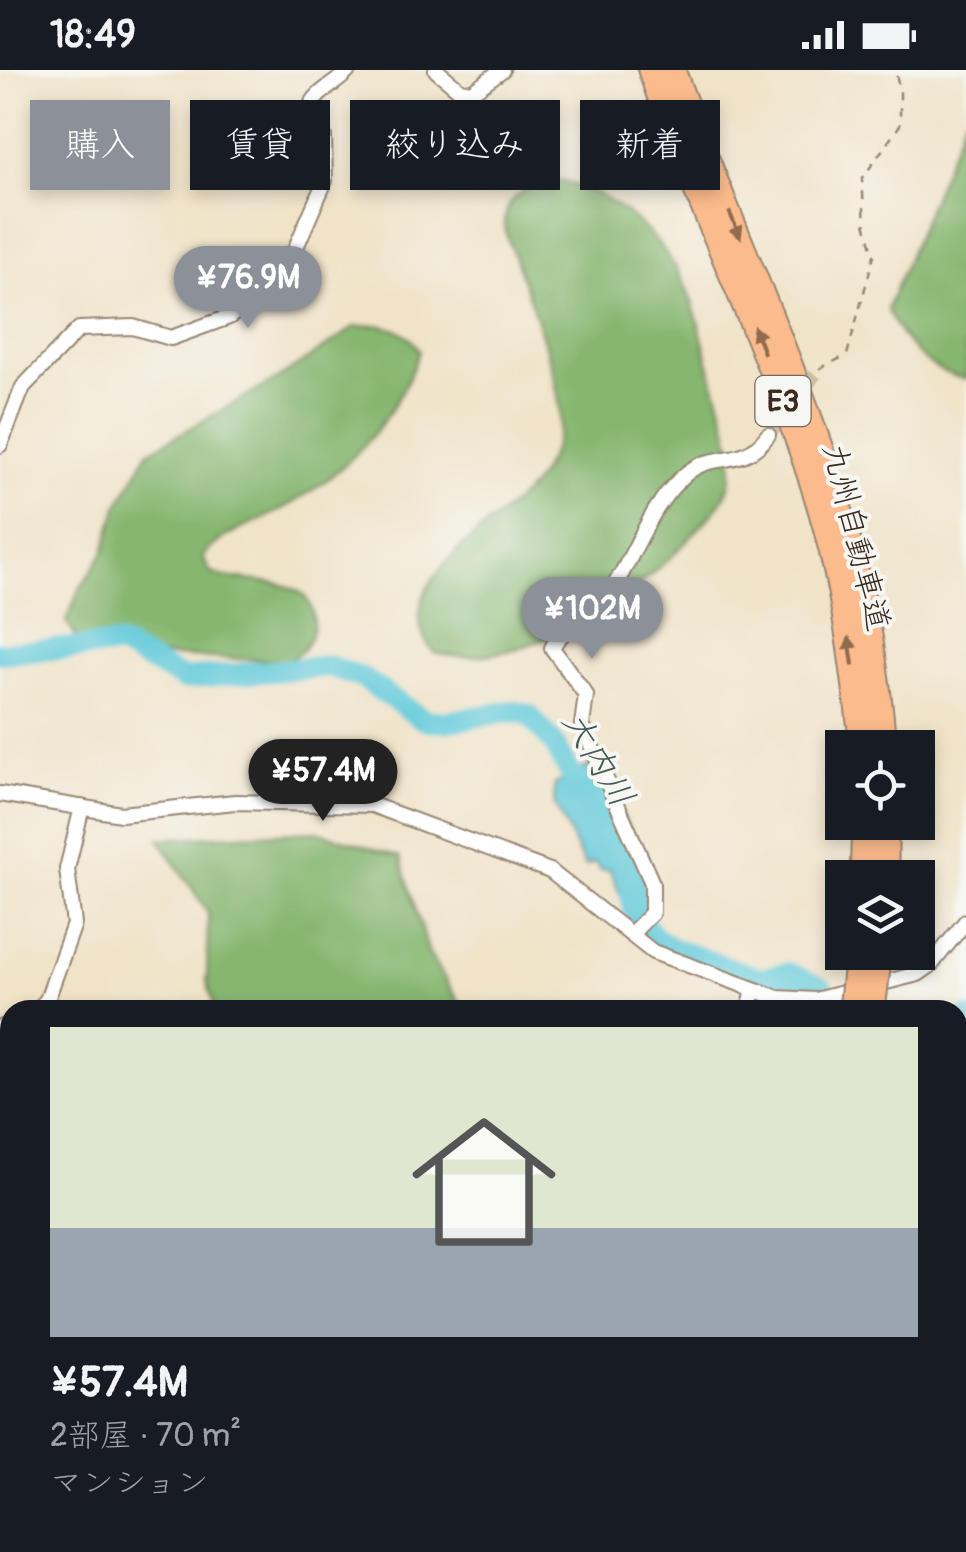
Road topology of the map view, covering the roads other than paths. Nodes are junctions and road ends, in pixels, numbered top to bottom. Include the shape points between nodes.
1 (349, 70) edge
2 (436, 70) edge
3 (502, 70) edge
4 (651, 70) edge
5 (672, 70) edge
6 (768, 436) tunnel mouth
7 (0, 445) edge
8 (861, 730) edge
9 (881, 730) edge
10 (0, 794) edge
11 (82, 808) junction
12 (966, 921) edge
13 (631, 934) junction
14 (856, 970) edge
15 (877, 970) edge
16 (754, 990) junction
17 (47, 1000) edge
18 (752, 1000) edge
19 (786, 1000) edge
20 (827, 1000) edge
21 (853, 1000) edge
22 (873, 1000) edge

1 - 7 street via 312,105 324,137 325,181 293,254 262,294 229,317 172,338 123,326 79,329 23,387
2 - 3 street via 466,92
8 -> 4 highway, 九州自動車道 / E3 via 849,633 822,511
5 -> 9 highway, 九州自動車道 / E3 via 836,490 869,632
6 - 13 street via 756,452 691,469 673,486 597,609 559,635 552,648 586,696 582,726 652,883 652,912
10 - 11 street
11 - 13 street via 121,814 235,802 372,805 550,871
11 - 17 street via 67,869 74,924
12 - 20 street via 918,974
13 - 16 street via 675,963
14 - 21 highway, bridge
15 - 22 highway, bridge
16 - 18 street
16 - 19 street

